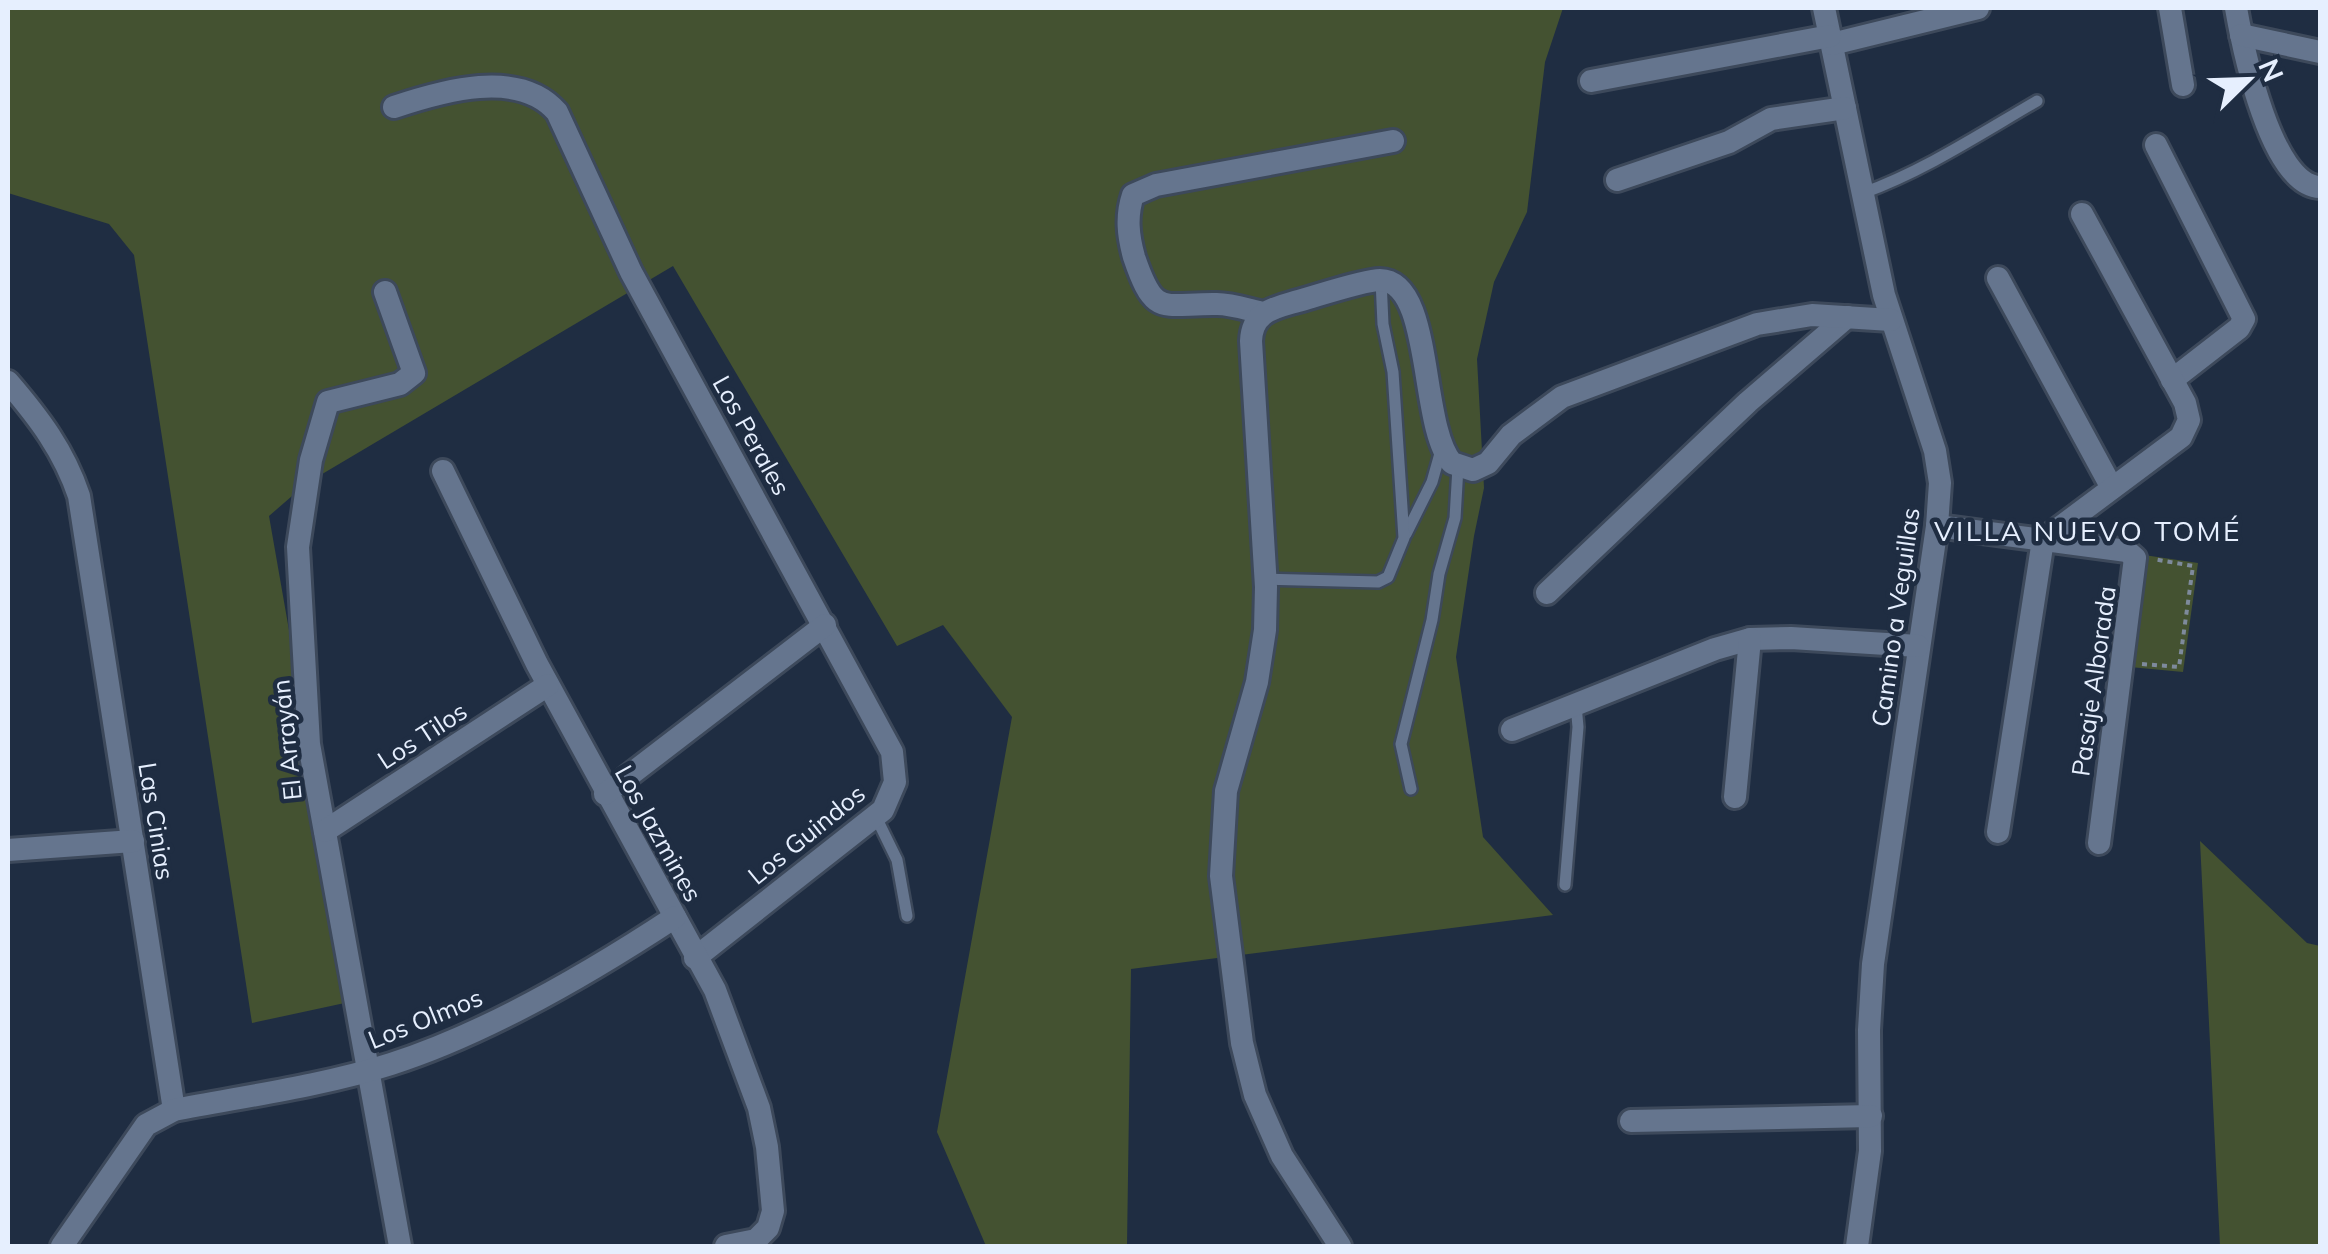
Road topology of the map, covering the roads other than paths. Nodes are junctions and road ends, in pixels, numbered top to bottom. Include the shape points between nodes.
1 (1824, 8) edge
2 (1978, 8) edge
3 (2170, 8) edge
4 (2236, 8) edge
5 (2241, 35) junction
6 (1831, 40) junction
7 (2320, 52) edge
8 (1591, 82) dead end
9 (2183, 85) dead end
10 (2037, 101) dead end
11 (394, 108) dead end
12 (1845, 108) junction
13 (1393, 141) dead end
14 (2156, 144) dead end
15 (1617, 180) dead end
16 (2320, 187) edge
17 (1863, 194) junction
18 (2082, 214) dead end
19 (1998, 278) dead end
20 (1380, 280) junction
21 (385, 292) dead end
22 (1264, 313) junction
23 (1847, 317) junction
24 (1890, 320) junction
25 (2172, 380) junction
26 (8, 382) edge
27 (1441, 446) junction
28 (1458, 467) junction
29 (444, 471) dead end
30 (2112, 488) junction
31 (2088, 506) junction
32 (1936, 526) junction
33 (1404, 538) junction
34 (2043, 540) junction
35 (2107, 548) junction
36 (1265, 579) junction
37 (1547, 593) dead end
38 (825, 625) junction
39 (1750, 640) junction
40 (1918, 646) junction
41 (548, 685) junction
42 (1576, 704) junction
43 (1512, 730) dead end
44 (895, 782) joint
45 (1410, 790) dead end
46 (605, 794) junction
47 (1734, 797) dead end
48 (876, 817) junction
49 (325, 831) junction
50 (1998, 832) dead end
51 (133, 841) junction
52 (2099, 843) dead end
53 (8, 850) edge
54 (1565, 885) dead end
55 (907, 916) dead end
56 (675, 917) junction
57 (695, 958) junction
58 (370, 1070) junction
59 (174, 1110) junction
60 (1872, 1116) junction
61 (1631, 1122) dead end
62 (765, 1240) edge
63 (62, 1246) edge
64 (400, 1246) edge
65 (726, 1246) edge
66 (1340, 1246) edge
67 (1857, 1246) edge

1 - 6 street, Camino a Veguillas
2 - 6 street
3 - 9 street
4 - 5 street
5 - 7 street
5 - 16 street via 2256,98 2290,170 2305,185
6 - 8 street
6 - 12 street, Camino a Veguillas
10 - 17 lane
11 - 38 street, Los Perales via 448,92 518,89 540,96 557,112 639,286
12 - 15 street via 1771,119 1729,142
12 - 17 street, Camino a Veguillas
13 - 22 street via 1156,185 1133,195 1126,214 1132,251 1156,301
14 - 25 street via 2243,323
17 - 24 street, Camino a Veguillas
18 - 25 street
19 - 30 street
20 - 22 street
20 - 27 street via 1399,289 1414,311
20 - 33 lane
21 - 49 street, El Arrayán via 414,374 400,384 328,402 300,523 309,744
22 - 36 street via 1251,340
23 - 24 street
23 - 28 street via 1770,320 1582,387 1544,408 1481,468
23 - 37 street
24 - 32 street, Camino a Veguillas via 1935,452
25 - 30 street via 2188,411 2185,432
26 - 51 street, Las Cinias via 50,432 79,496
27 - 28 street
27 - 33 lane via 1432,482
28 - 45 lane via 1455,518 1401,744
29 - 41 street, Los Jazmines
30 - 31 street
31 - 34 street
31 - 35 street
32 - 34 street
32 - 40 street, Camino a Veguillas
33 - 36 lane via 1388,578 1378,582
34 - 35 street
34 - 50 street
35 - 52 street, Pasaje Alborada via 2131,552 2136,562
36 - 66 street via 1263,652 1226,791 1221,876 1242,1044 1255,1095 1282,1156
38 - 44 street, Los Perales via 885,734
38 - 46 street
39 - 40 street
39 - 42 street
39 - 47 street
40 - 60 street, Camino a Veguillas via 1870,996
41 - 46 street, Los Jazmines
41 - 49 street, Los Tilos
42 - 43 street
42 - 54 lane
44 - 48 street, Los Guindos
46 - 56 street, Los Jazmines
48 - 55 lane via 897,860
48 - 57 street, Los Guindos
49 - 58 street, El Arrayán
51 - 53 street
51 - 59 street, Las Cinias
56 - 57 street, Los Jazmines
56 - 58 street, Los Olmos via 550,993 446,1043
57 - 62 street, Los Jazmines via 715,990 759,1108 773,1211
58 - 59 street, Los Olmos
58 - 64 street, El Arrayán
59 - 63 street via 146,1125
60 - 61 street
60 - 67 street, Camino a Veguillas
62 - 65 street

